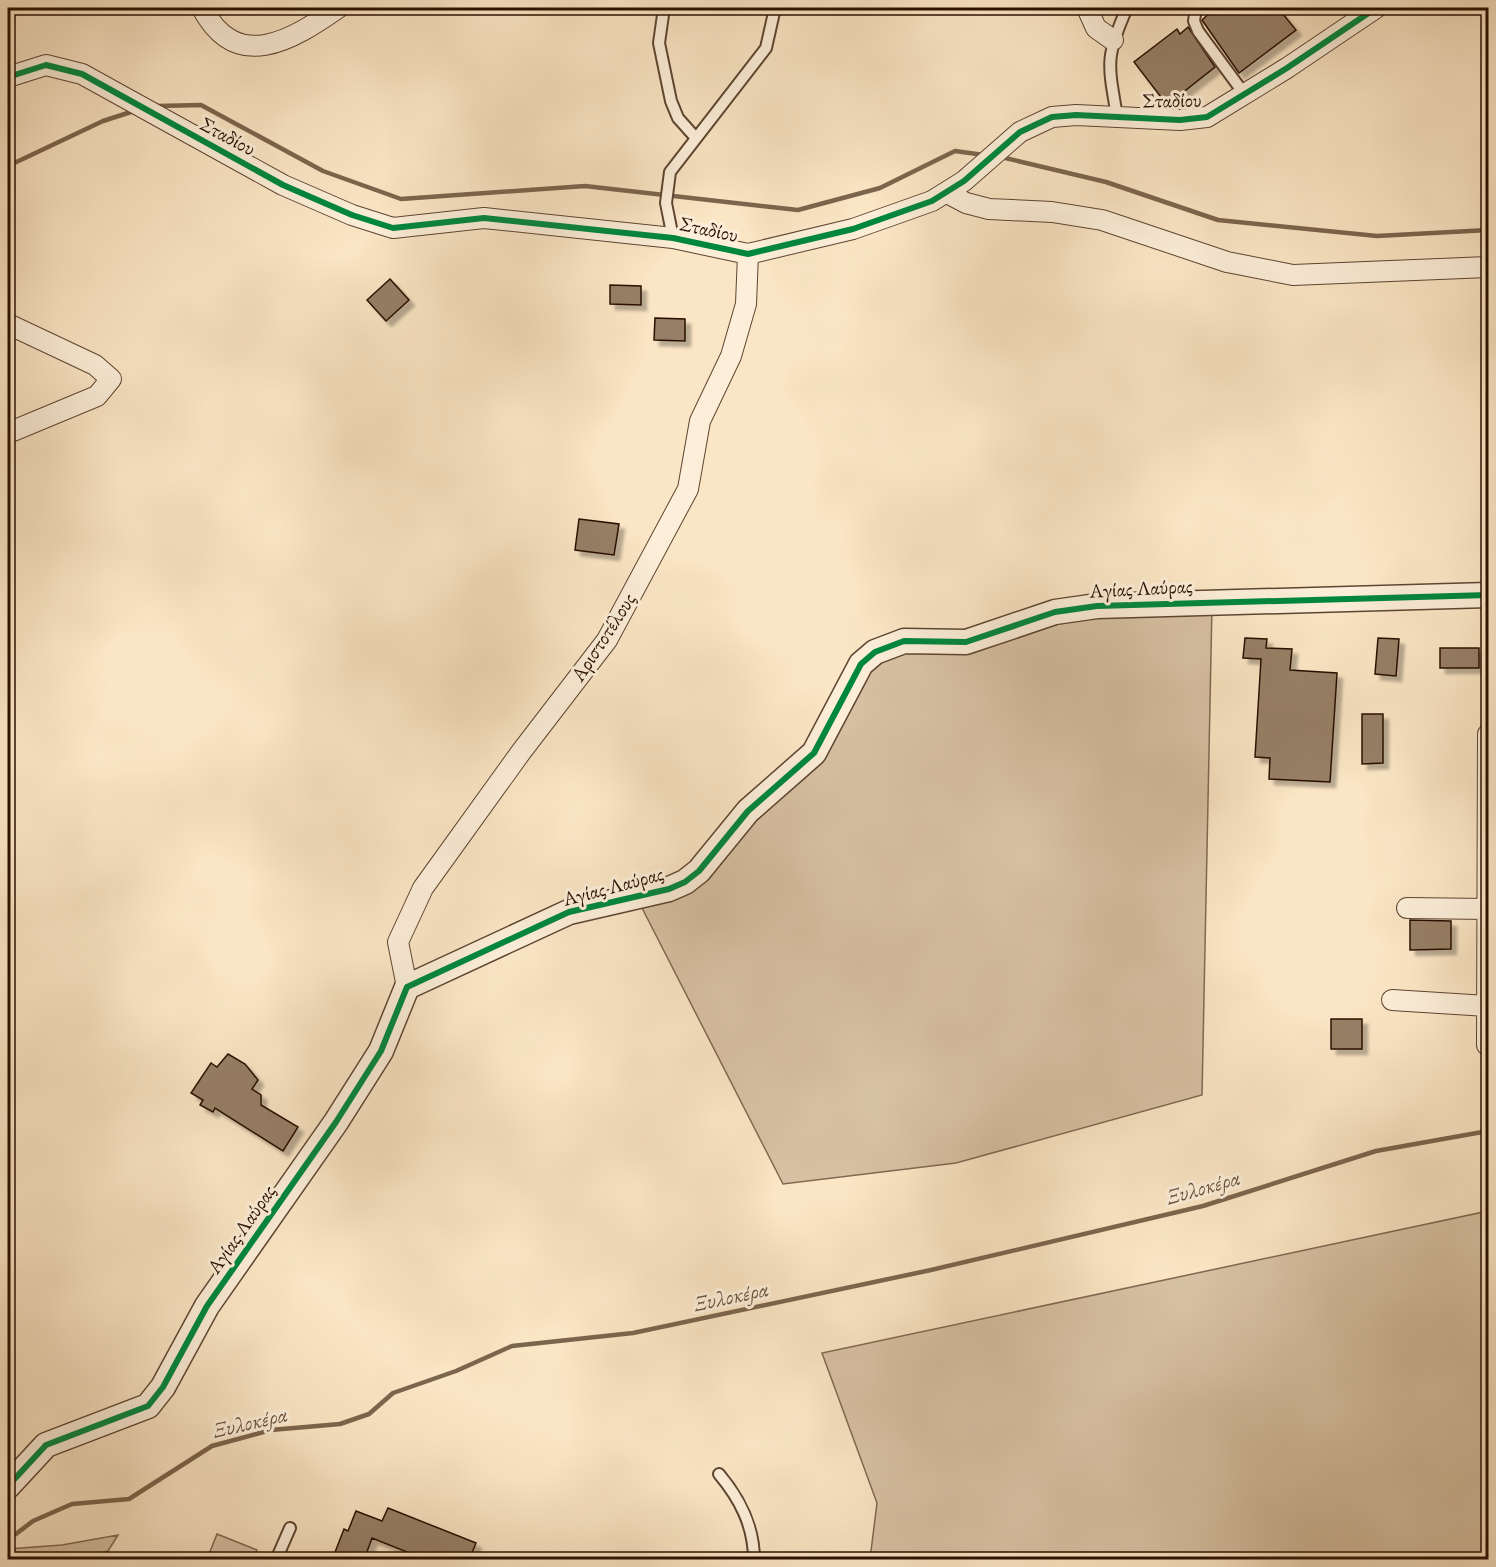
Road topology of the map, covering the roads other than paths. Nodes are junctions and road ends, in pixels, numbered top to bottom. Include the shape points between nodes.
1 (202, 8) edge
2 (338, 8) edge
3 (664, 8) edge
4 (775, 8) edge
5 (1087, 8) edge
6 (1127, 8) edge
7 (1196, 8) edge
8 (1376, 8) edge
9 (1113, 40) junction
10 (8, 77) edge
11 (1245, 95) junction
12 (1118, 116) junction
13 (695, 137) junction
14 (947, 193) junction
15 (673, 238) junction
16 (748, 254) junction
17 (1488, 267) edge
18 (8, 324) edge
19 (8, 433) edge
20 (1488, 595) edge
21 (1488, 734) edge
22 (1488, 801) edge
23 (1407, 908) dead end
24 (1488, 909) edge
25 (408, 987) junction
26 (1392, 1000) dead end
27 (1487, 1006) junction
28 (1487, 1045) dead end
29 (719, 1474) dead end
30 (8, 1486) edge
31 (290, 1528) dead end
32 (276, 1560) edge
33 (754, 1560) edge

1 - 2 street via 225,37 234,43 255,45 283,41
3 - 13 lane via 660,43 671,101 678,118
4 - 13 lane via 766,48
5 - 9 street via 1096,28
6 - 9 lane
7 - 11 lane via 1194,21 1198,31
8 - 11 street, Σταδίου
9 - 12 lane via 1109,66
10 - 15 street, Σταδίου via 46,65 82,74 283,184 352,215 393,228 484,218
11 - 12 street, Σταδίου via 1199,119
12 - 14 street, Σταδίου via 1052,117 1026,128
13 - 15 lane via 670,172 666,203
14 - 16 street, Σταδίου via 917,208 853,229
14 - 17 street via 989,209 1052,212 1102,220 1227,261 1293,275
15 - 16 street, Σταδίου
16 - 25 street, Αριστοτέλους via 746,304 730,356 700,421 688,489 606,640 423,888 398,942
18 - 19 street via 95,365 111,379 97,396
20 - 25 street, Αγίας Λαύρας via 1097,606 1054,612 966,642 904,641 875,652 861,664 814,753 748,811 699,871 685,882 569,912
21 - 22 street
22 - 24 street
23 - 24 street
24 - 27 street
25 - 30 street, Αγίας Λαύρας via 381,1052 207,1306 158,1394 148,1406 46,1445
26 - 27 street
27 - 28 street
29 - 33 lane via 735,1492 746,1514
31 - 32 lane

